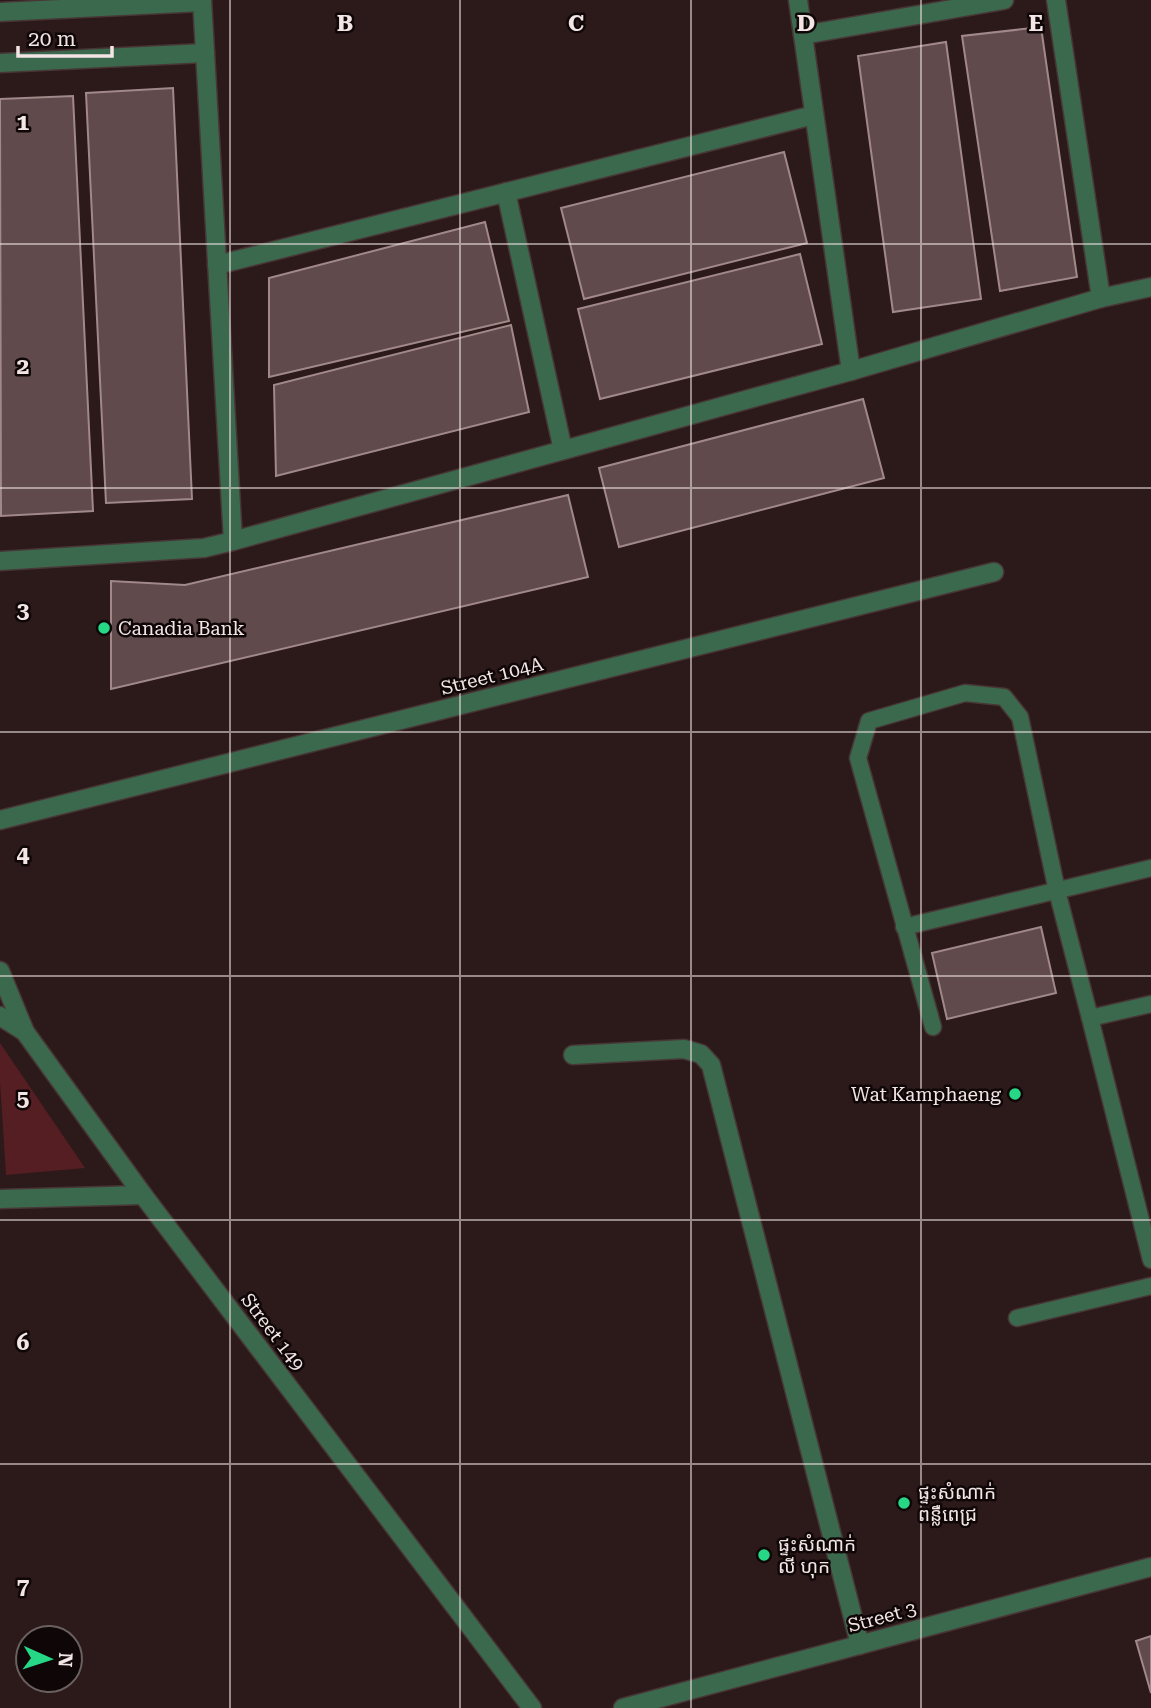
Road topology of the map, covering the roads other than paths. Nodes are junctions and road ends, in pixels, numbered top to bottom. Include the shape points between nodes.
1 (798, 0) edge
2 (1004, 0) edge
3 (1056, 0) edge
4 (202, 1) edge
5 (0, 12) edge
6 (803, 35) junction
7 (205, 53) junction
8 (0, 63) edge
9 (814, 115) junction
10 (506, 192) junction
11 (217, 265) junction
12 (1151, 287) edge
13 (1101, 298) junction
14 (851, 371) junction
15 (563, 450) junction
16 (233, 541) junction
17 (0, 561) edge
18 (994, 572) dead end
19 (0, 820) edge
20 (1151, 868) edge
21 (1057, 891) junction
22 (904, 927) junction
23 (0, 971) edge
24 (1151, 1004) edge
25 (0, 1016) edge
26 (1090, 1018) junction
27 (933, 1027) dead end
28 (25, 1032) junction
29 (573, 1055) dead end
30 (143, 1195) junction
31 (0, 1199) edge
32 (1151, 1260) edge
33 (1151, 1286) edge
34 (1017, 1318) dead end
35 (1151, 1567) edge
36 (860, 1645) junction
37 (532, 1708) edge
38 (624, 1708) edge

1 - 6 street
2 - 6 street
3 - 13 street
4 - 5 street
4 - 7 street
6 - 9 street
7 - 8 street
7 - 11 street
9 - 10 street
9 - 14 street
10 - 11 street
10 - 15 street
11 - 16 street
12 - 13 street
13 - 14 street
14 - 15 street
15 - 16 street
16 - 17 street via 204,548
18 - 19 street, Street 104A
20 - 21 lane
21 - 22 lane
21 - 22 lane via 1020,717 1004,698 965,693 869,721 858,758
21 - 26 lane
22 - 27 lane
23 - 28 street, Street 149
24 - 26 lane
25 - 28 street
26 - 32 lane
28 - 30 street, Street 149
29 - 36 street via 684,1049 701,1054 711,1065
30 - 31 street
30 - 37 street, Street 149
33 - 34 lane
35 - 36 street, Street 3
36 - 38 street, Street 3

